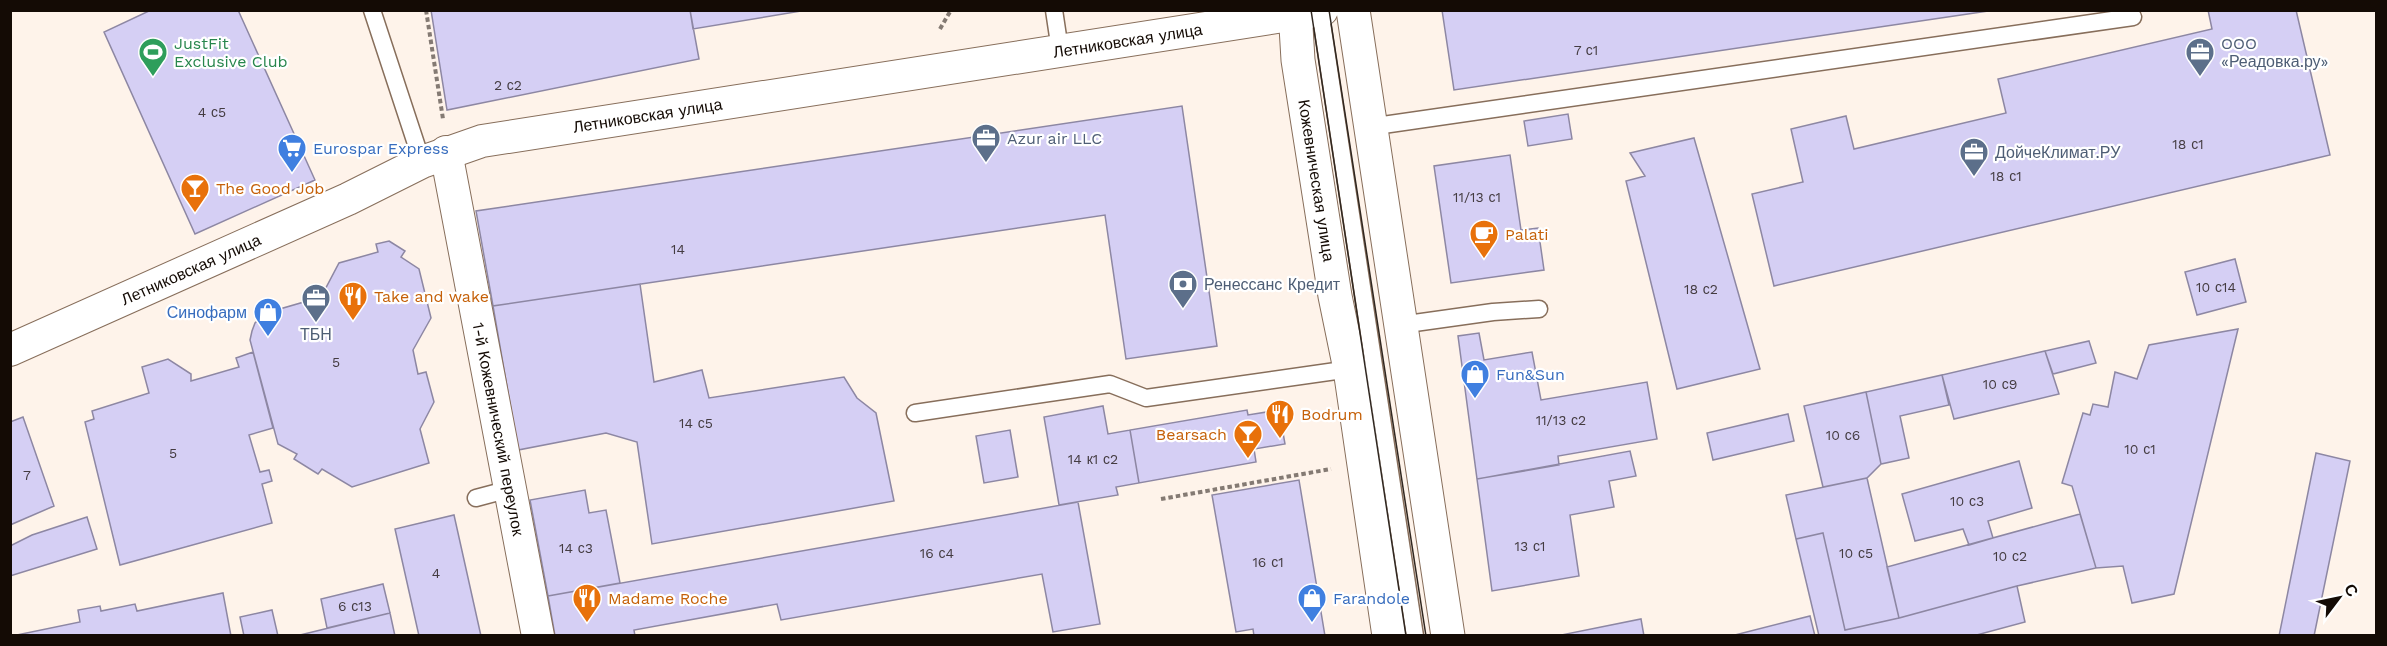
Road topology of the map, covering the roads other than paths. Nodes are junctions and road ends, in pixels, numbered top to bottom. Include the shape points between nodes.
1 (372, 10) edge
2 (1054, 10) edge
3 (1353, 10) edge
4 (1311, 11) edge
5 (2133, 17) dead end
6 (1060, 50) junction
7 (1369, 127) junction
8 (434, 157) junction
9 (1539, 309) dead end
10 (1400, 325) junction
11 (10, 350) edge
12 (1350, 369) junction
13 (915, 413) dead end
14 (510, 489) junction
15 (476, 498) dead end
16 (538, 636) edge
17 (1389, 636) edge
18 (1415, 636) edge
19 (1448, 636) edge

1 - 8 lane
2 - 6 lane
3 - 7 main road
4 - 6 street, Летниковская улица
4 - 12 main road, Кожевническая улица via 1298,60
4 - 18 lane
5 - 7 lane
6 - 8 street, Летниковская улица via 482,141
7 - 10 main road
8 - 11 street, Летниковская улица
8 - 14 street, 1-й Кожевнический переулок
9 - 10 lane
10 - 19 main road
12 - 13 lane via 1146,398 1110,384
12 - 17 main road, Кожевническая улица
14 - 15 lane
14 - 16 street, 1-й Кожевнический переулок

